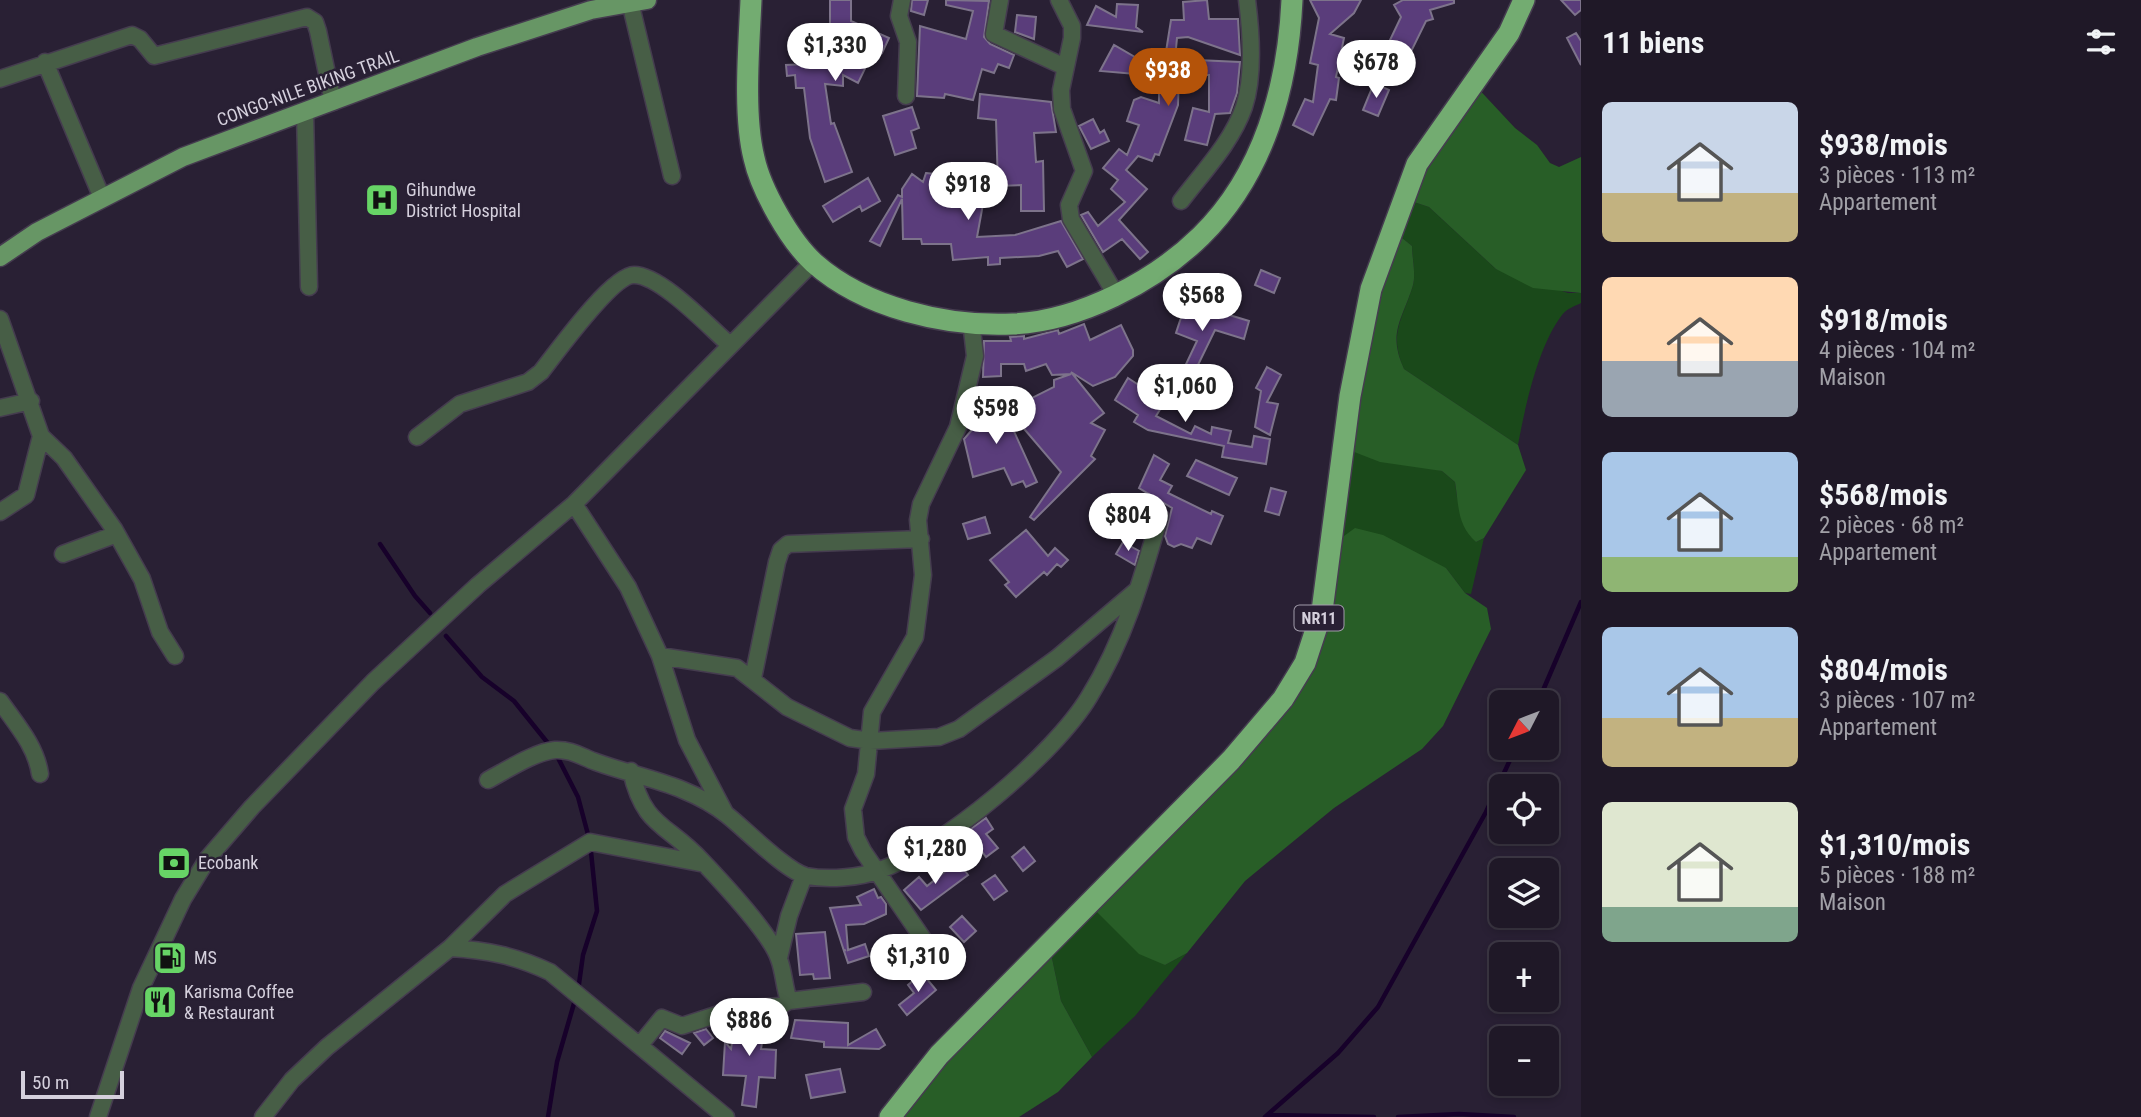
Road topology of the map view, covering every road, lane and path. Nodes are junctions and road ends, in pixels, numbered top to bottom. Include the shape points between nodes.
1 (751, 0) edge
2 (902, 0) edge
3 (1000, 0) edge
4 (1059, 0) edge
5 (1247, 0) edge
6 (1292, 0) edge
7 (1524, 0) edge
8 (639, 1) edge
9 (45, 62) junction
10 (1065, 67) junction
11 (0, 79) edge
12 (906, 96) dead end
13 (333, 103) junction
14 (305, 113) junction
15 (672, 176) dead end
16 (102, 198) junction
17 (1181, 201) dead end
18 (0, 257) edge
19 (813, 262) junction
20 (309, 287) dead end
21 (1116, 295) junction
22 (0, 319) edge
23 (971, 321) junction
24 (730, 345) junction
25 (31, 401) junction
26 (0, 408) edge
27 (41, 436) junction
28 (417, 437) dead end
29 (574, 503) junction
30 (0, 512) edge
31 (1160, 516) dead end
32 (117, 534) junction
33 (921, 539) junction
34 (63, 554) dead end
35 (1137, 590) junction
36 (175, 656) dead end
37 (660, 656) junction
38 (753, 678) junction
39 (0, 701) edge
40 (871, 741) junction
41 (631, 771) junction
42 (40, 774) dead end
43 (488, 780) dead end
44 (725, 813) junction
45 (705, 864) junction
46 (876, 872) junction
47 (804, 876) junction
48 (450, 948) junction
49 (930, 949) dead end
50 (779, 958) junction
51 (863, 992) dead end
52 (789, 1001) junction
53 (640, 1045) junction
54 (98, 1117) edge
55 (263, 1117) edge
56 (726, 1117) edge
57 (890, 1117) edge

1 - 19 highway via 753,158 779,216
2 - 12 street via 899,16 908,42
3 - 10 street via 995,34
4 - 10 street via 1072,26
5 - 17 street via 1251,39 1244,106 1230,134
6 - 21 highway via 1282,88 1270,127 1236,192 1200,236 1145,282
7 - 57 highway, NR11 via 1509,33 1417,164 1374,279 1350,396 1322,611 1305,663 1283,699 1231,760 939,1055
8 - 13 main road, CONGO-NILE BIKING TRAIL via 591,10 477,47
8 - 15 street
9 - 11 street
9 - 13 street via 132,35 154,56 307,17 318,31
9 - 16 street
10 - 21 street via 1062,110 1084,171 1069,205 1070,219
13 - 14 main road, CONGO-NILE BIKING TRAIL
14 - 16 main road, CONGO-NILE BIKING TRAIL via 183,157
14 - 20 street
16 - 18 main road, CONGO-NILE BIKING TRAIL
19 - 23 highway via 861,292 905,311
19 - 24 street
21 - 23 highway via 1047,318 1013,324
22 - 25 street
23 - 33 street via 975,356 958,427 921,504
24 - 28 street via 650,279 633,275 606,293 528,382 460,404
24 - 29 street
25 - 26 street
25 - 27 street
27 - 30 street via 26,495
27 - 32 street via 64,458
29 - 37 street via 628,587
29 - 54 street via 373,682 208,858 141,988
31 - 35 street
32 - 34 street
32 - 36 street
33 - 38 street via 788,544 778,562
33 - 40 street via 923,575 915,637 872,712
35 - 40 street via 1057,658 959,729 939,737
35 - 46 street via 1109,662 1065,729 1004,790 956,827
37 - 38 street via 737,668
37 - 44 street via 687,740
38 - 40 street via 786,708 850,738
39 - 42 street via 33,750
40 - 46 street via 853,823
41 - 43 street via 571,751 553,750
41 - 44 street via 669,784
41 - 45 street via 647,815
44 - 47 street
45 - 48 street via 590,842 505,894
45 - 50 street
46 - 47 street via 837,878
46 - 49 street
47 - 50 street
48 - 53 street via 489,950 550,972
48 - 55 street via 327,1047 292,1080
50 - 52 street
51 - 52 street
52 - 53 street via 780,1006 734,1009 682,1026 662,1017
53 - 56 street

